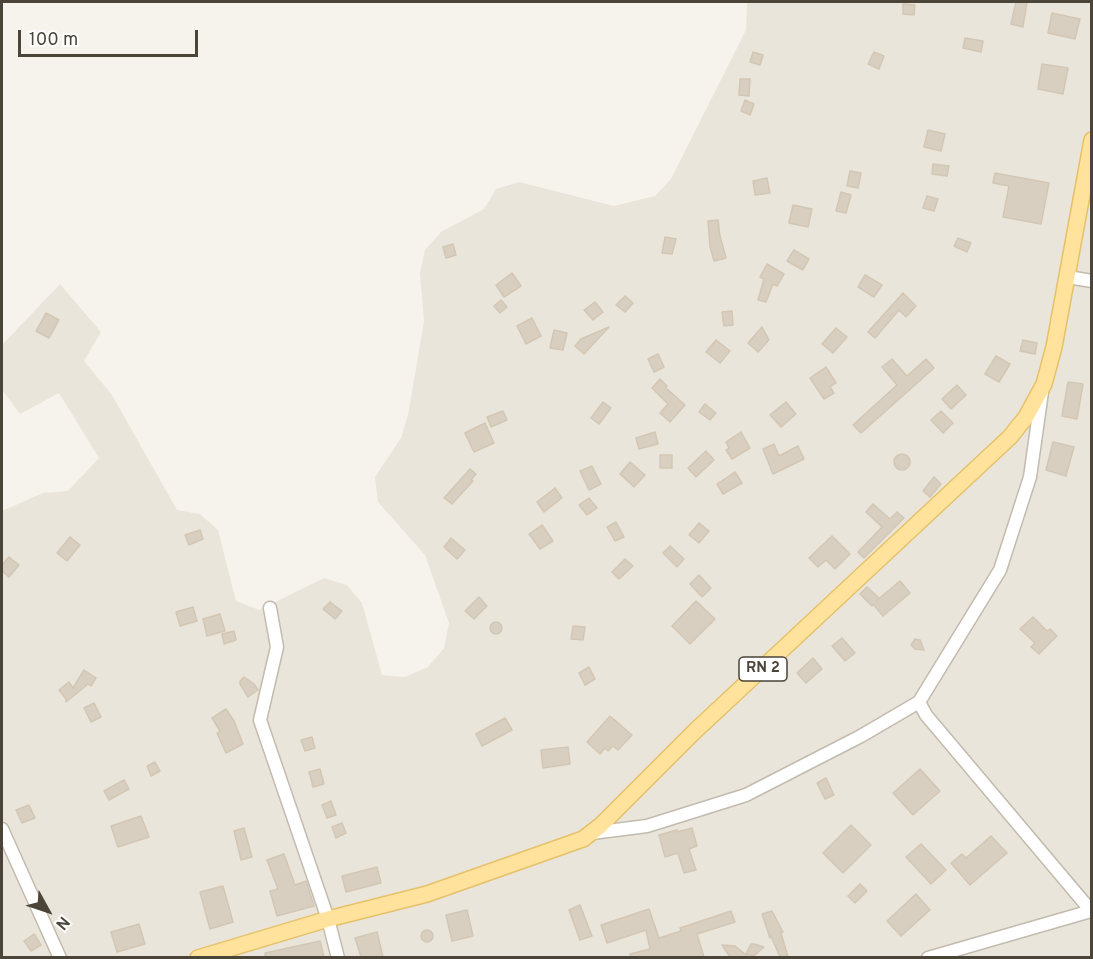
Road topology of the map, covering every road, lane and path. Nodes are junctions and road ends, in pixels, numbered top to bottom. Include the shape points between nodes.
1 (1092, 140) edge
2 (1068, 278) junction
3 (1092, 281) edge
4 (1044, 384) junction
5 (270, 608) dead end
6 (919, 702) junction
7 (2, 829) edge
8 (592, 833) junction
9 (1091, 911) edge
10 (328, 919) junction
11 (60, 957) edge
12 (198, 957) edge
13 (338, 957) edge
14 (928, 957) edge

1 - 2 main road, RN 2
2 - 3 street
2 - 4 main road, RN 2
4 - 6 street via 1030,477 1000,570
4 - 8 main road, RN 2 via 1010,437 694,732
5 - 10 street via 277,646 260,720
6 - 8 street via 746,795 647,826
6 - 9 street via 926,716
7 - 11 street
8 - 10 main road, RN 2 via 427,894
9 - 14 street
10 - 12 main road, RN 2
10 - 13 street

